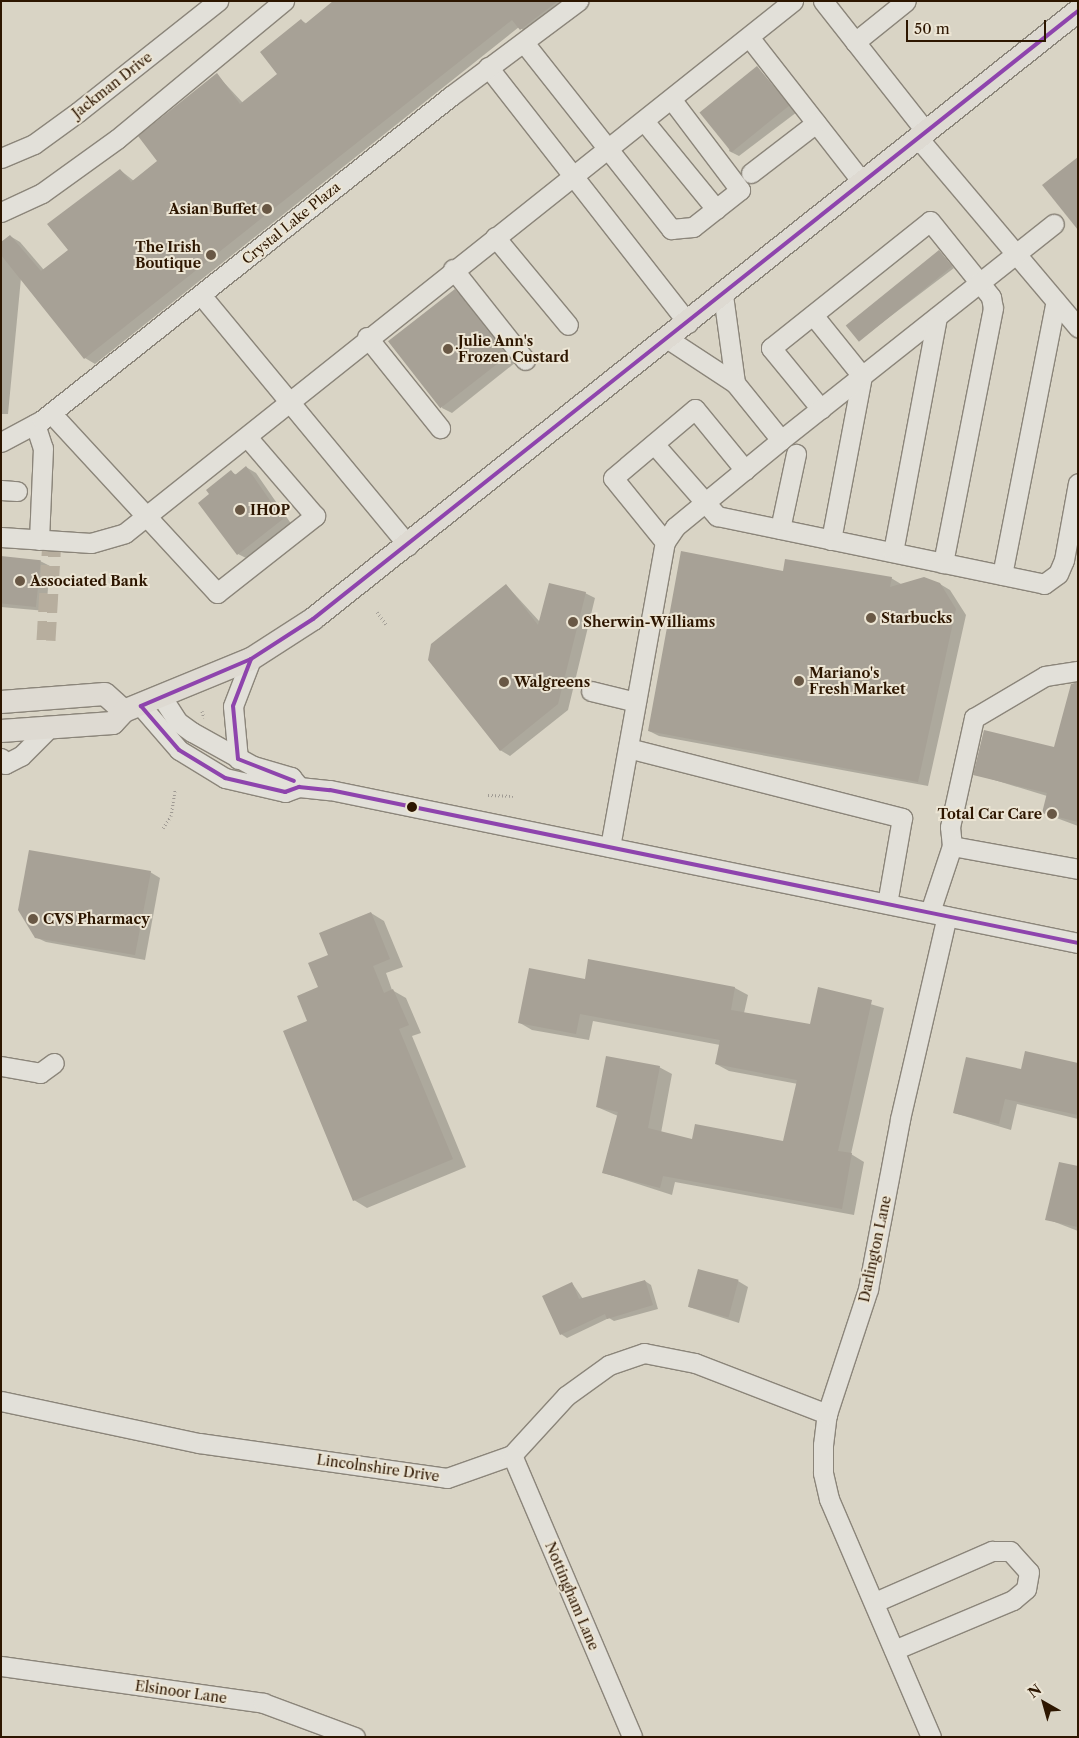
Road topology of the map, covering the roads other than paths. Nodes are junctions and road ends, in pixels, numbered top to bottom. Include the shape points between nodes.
1 (218, 1) edge
2 (284, 1) edge
3 (578, 1) edge
4 (793, 1) edge
5 (823, 1) edge
6 (904, 2) edge
7 (1078, 11) edge
8 (749, 37) junction
9 (855, 42) junction
10 (525, 44) junction
11 (488, 67) junction
12 (672, 100) junction
13 (644, 121) junction
14 (816, 123) junction
15 (922, 135) junction
16 (608, 150) junction
17 (1, 158) edge
18 (751, 173) dead end
19 (572, 178) junction
20 (863, 183) junction
21 (716, 209) junction
22 (1, 212) edge
23 (1054, 224) dead end
24 (495, 237) junction
25 (1018, 253) junction
26 (453, 269) junction
27 (980, 283) junction
28 (201, 295) junction
29 (723, 295) junction
30 (1056, 301) junction
31 (813, 315) junction
32 (937, 317) junction
33 (688, 323) junction
34 (568, 326) dead end
35 (1078, 327) edge
36 (367, 337) junction
37 (668, 339) junction
38 (525, 360) dead end
39 (862, 376) junction
40 (735, 383) junction
41 (288, 402) junction
42 (820, 409) junction
43 (51, 413) junction
44 (35, 424) junction
45 (440, 428) dead end
46 (247, 437) junction
47 (781, 440) junction
48 (1, 442) edge
49 (654, 444) junction
50 (796, 454) dead end
51 (745, 470) junction
52 (1078, 483) edge
53 (703, 503) junction
54 (144, 518) junction
55 (780, 529) junction
56 (1, 537) edge
57 (39, 540) junction
58 (831, 540) junction
59 (665, 542) junction
60 (408, 545) junction
61 (893, 552) junction
62 (944, 563) junction
63 (1002, 575) junction
64 (251, 660) junction
65 (1078, 671) edge
66 (591, 691) dead end
67 (163, 699) junction
68 (1, 702) edge
69 (636, 702) junction
70 (133, 709) junction
71 (1, 731) edge
72 (46, 731) junction
73 (628, 748) junction
74 (1, 758) edge
75 (238, 759) junction
76 (299, 788) junction
77 (952, 846) junction
78 (610, 847) junction
79 (1078, 869) edge
80 (887, 904) junction
81 (938, 914) junction
82 (1078, 943) edge
83 (54, 1064) dead end
84 (1, 1066) edge
85 (1, 1402) edge
86 (827, 1414) junction
87 (512, 1455) junction
88 (875, 1602) junction
89 (894, 1650) junction
90 (1, 1666) edge
91 (355, 1737) edge
92 (632, 1737) edge
93 (931, 1737) edge

1 - 17 street, Jackman Drive via 34,144
2 - 22 street via 116,139 42,193
3 - 10 street, Crystal Lake Plaza
4 - 8 street
5 - 9 street
6 - 9 street
7 - 15 main road
8 - 12 street
8 - 14 street
9 - 15 street
10 - 11 street, Crystal Lake Plaza
10 - 16 street
11 - 19 street
11 - 28 street, Crystal Lake Plaza
12 - 13 street
12 - 21 street via 740,190
13 - 16 street
13 - 21 street
14 - 18 street
14 - 20 street
15 - 20 main road
15 - 25 street
16 - 19 street
16 - 21 street via 671,229 693,227
19 - 24 street
19 - 33 street
20 - 29 main road
23 - 25 street
24 - 26 street
24 - 34 street
25 - 27 street
25 - 30 street
26 - 36 street
26 - 38 street
27 - 31 street via 930,221
27 - 32 street
27 - 62 street via 991,296 990,332
28 - 41 street
28 - 43 street, Crystal Lake Plaza
29 - 33 main road
29 - 40 street
30 - 35 street
30 - 63 street
31 - 39 street
31 - 42 street via 771,348
32 - 39 street
32 - 61 street
33 - 37 main road
36 - 41 street
36 - 45 street
37 - 40 street
37 - 60 main road
39 - 42 street
39 - 58 street
40 - 47 street
41 - 46 street
41 - 60 street
42 - 47 street
43 - 44 street, Crystal Lake Plaza
43 - 54 street
44 - 48 street, Crystal Lake Plaza
44 - 57 street via 43,448
46 - 54 street
46 - 54 street via 315,516 217,593
47 - 51 street
49 - 51 street via 696,409
49 - 53 street
49 - 59 street via 613,478
50 - 55 street
51 - 53 street
52 - 63 street via 1058,574 1044,584
53 - 55 street via 717,516
53 - 59 street
54 - 57 street via 126,533 91,543
55 - 58 street
56 - 57 street
58 - 61 street
59 - 69 street
60 - 64 main road via 313,619
61 - 62 street
62 - 63 street
64 - 67 main road
64 - 75 street via 233,706
65 - 77 street via 1045,676 974,718 950,827
66 - 69 street
67 - 70 main road
67 - 75 street via 178,722
68 - 70 main road via 105,694
69 - 73 street
70 - 72 main road via 114,723
70 - 76 street via 202,767 225,778 285,792
71 - 72 main road
72 - 74 street via 21,756 5,764
73 - 78 street
73 - 80 street via 902,818
75 - 76 street via 291,777
76 - 78 street via 330,790
77 - 79 street
77 - 81 street, Darlington Lane
78 - 80 street
80 - 81 street
81 - 82 street
81 - 86 street, Darlington Lane via 868,1289
83 - 84 street via 40,1073
85 - 87 street, Lincolnshire Drive via 199,1443 447,1478
86 - 87 street, Lincolnshire Drive via 695,1363 644,1353 609,1365 566,1396
86 - 88 street, Darlington Lane via 823,1473 830,1499
87 - 92 street, Nottingham Lane
88 - 89 street, Darlington Lane
88 - 89 street via 992,1551 1010,1551 1029,1572 1026,1589 1013,1600
89 - 93 street, Darlington Lane
90 - 91 street, Elsinoor Lane via 263,1703

